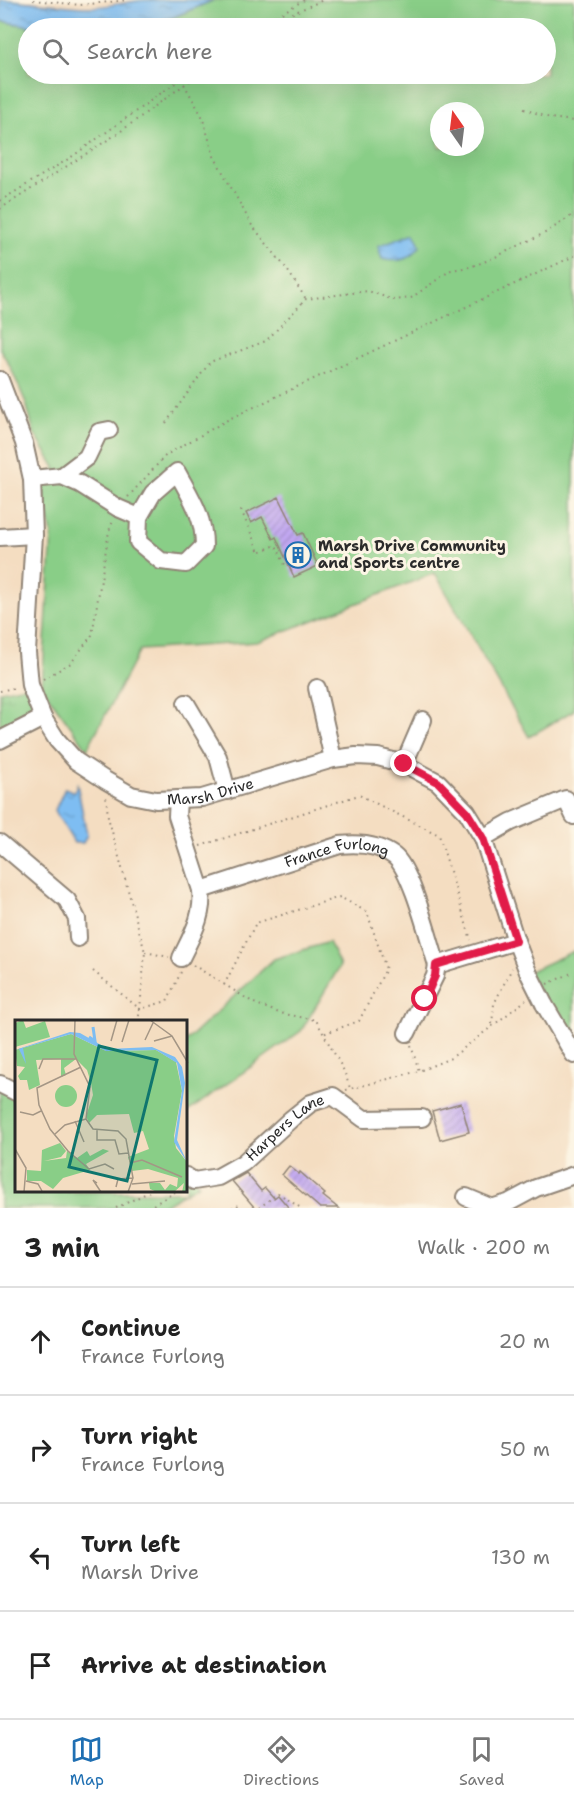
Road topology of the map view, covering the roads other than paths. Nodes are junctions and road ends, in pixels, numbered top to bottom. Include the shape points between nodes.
1 (0, 380) edge
2 (6, 408) edge
3 (109, 430) dead end
4 (62, 476) junction
5 (32, 479) junction
6 (139, 517) junction
7 (34, 536) junction
8 (0, 537) edge
9 (317, 688) dead end
10 (186, 703) dead end
11 (43, 718) junction
12 (423, 720) dead end
13 (0, 740) edge
14 (333, 759) junction
15 (404, 764) junction
16 (227, 791) junction
17 (570, 798) edge
18 (178, 800) junction
19 (574, 816) edge
20 (483, 838) junction
21 (0, 843) edge
22 (201, 890) junction
23 (78, 938) dead end
24 (516, 941) junction
25 (184, 959) road end
26 (436, 965) junction
27 (567, 1027) edge
28 (407, 1033) road end
29 (574, 1055) edge
30 (0, 1084) edge
31 (15, 1092) edge
32 (422, 1118) dead end
33 (574, 1175) edge
34 (188, 1177) edge
35 (466, 1197) dead end
36 (518, 1202) edge
37 (490, 1208) edge

1 - 2 street, Marsh Drive
2 - 5 street, Marsh Drive via 24,443
3 - 4 street via 99,432 87,456
4 - 5 street
4 - 6 street
5 - 7 street, Marsh Drive
6 - 6 street via 138,542 161,561 186,564 204,546 204,527 177,472 153,493
7 - 8 street
7 - 11 street, Marsh Drive via 27,652 30,685
9 - 14 street
10 - 16 street via 218,758
11 - 13 street
11 - 18 street, Marsh Drive via 76,761 105,780 131,795
12 - 15 street
14 - 15 street, Marsh Drive via 378,757
14 - 16 street, Marsh Drive
15 - 20 street, Marsh Drive via 438,782 467,812
16 - 18 street, Marsh Drive
17 - 19 street
17 - 20 street
18 - 22 street via 177,816
20 - 24 street, Marsh Drive
21 - 23 street via 67,900 77,919
22 - 25 street via 200,919
22 - 26 street, France Furlong via 339,845 368,845 394,856 405,870
24 - 26 street
24 - 27 street, Marsh Drive, bridge via 544,1004
26 - 28 street via 435,976
27 - 29 street, Marsh Drive
30 - 31 street
32 - 34 street, Harpers Lane via 364,1119 333,1096 311,1103 243,1163 218,1177 194,1181
33 - 36 street via 536,1188
35 - 37 street
36 - 37 street

